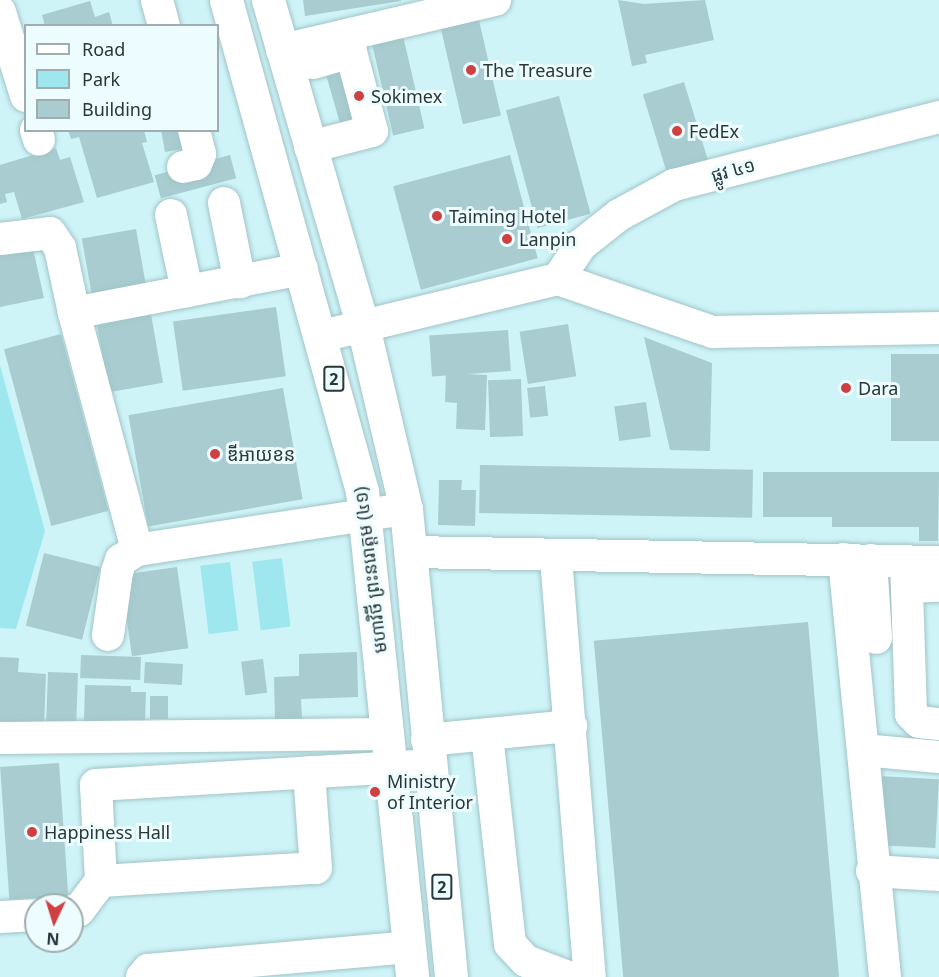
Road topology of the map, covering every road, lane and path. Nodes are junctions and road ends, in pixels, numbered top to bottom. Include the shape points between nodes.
1 (157, 0) edge
2 (226, 0) edge
3 (268, 0) edge
4 (495, 0) edge
5 (0, 12) edge
6 (163, 24) edge
7 (285, 60) junction
8 (24, 90) edge
9 (939, 117) edge
10 (195, 132) edge
11 (310, 147) junction
12 (183, 167) dead end
13 (224, 203) dead end
14 (171, 215) dead end
15 (0, 239) edge
16 (303, 269) junction
17 (558, 279) junction
18 (240, 282) junction
19 (187, 291) junction
20 (74, 312) junction
21 (363, 326) junction
22 (939, 328) edge
23 (322, 336) junction
24 (406, 509) junction
25 (366, 515) junction
26 (137, 549) junction
27 (412, 552) junction
28 (556, 558) junction
29 (857, 560) junction
30 (939, 562) edge
31 (907, 574) junction
32 (939, 586) edge
33 (108, 635) dead end
34 (876, 638) dead end
35 (939, 724) edge
36 (571, 726) junction
37 (387, 734) junction
38 (487, 735) junction
39 (0, 738) edge
40 (863, 750) junction
41 (939, 757) edge
42 (430, 767) junction
43 (309, 772) junction
44 (393, 784) junction
45 (872, 871) junction
46 (939, 875) edge
47 (101, 880) junction
48 (84, 903) edge
49 (24, 916) edge
50 (0, 917) edge
51 (410, 962) edge
52 (142, 977) edge
53 (451, 977) edge
54 (568, 977) edge
55 (590, 977) edge
56 (885, 977) edge

1 - 6 street
2 - 16 main road, មហាវិថី ព្រះនរោត្តម (៤១) / 2
3 - 7 main road, 2
4 - 7 street
5 - 8 street
7 - 11 main road, 2
7 - 11 street via 351,52 372,131
9 - 17 street, ផ្លូវ ៤១ via 674,185 619,214 581,245
10 - 12 street via 201,154 196,164
11 - 21 main road, 2
13 - 18 street
14 - 19 street
15 - 20 street via 50,233 60,248
16 - 18 street
16 - 23 main road, មហាវិថី ព្រះនរោត្តម (៤១) / 2
17 - 21 street
17 - 22 street via 713,332
18 - 19 street
19 - 20 street
20 - 26 street
21 - 23 street
21 - 24 main road, 2
23 - 25 main road, មហាវិថី ព្រះនរោត្តម (៤១) / 2
24 - 25 street
24 - 27 main road, 2
25 - 26 street
25 - 37 main road, មហាវិថី ព្រះនរោត្តម (៤១) / 2
26 - 33 street via 121,561 117,572
27 - 28 street
27 - 42 main road, 2
28 - 29 street
28 - 36 street
29 - 31 street
29 - 34 street
29 - 40 street
30 - 31 street
31 - 32 street
31 - 35 street via 911,714 919,722
36 - 38 street
36 - 55 street
37 - 39 street
37 - 44 main road, មហាវិថី ព្រះនរោត្តម (៤១) / 2
38 - 42 street
38 - 54 street via 510,944 526,961
40 - 41 street
40 - 45 street
42 - 44 street
42 - 53 main road, 2
43 - 44 street
43 - 47 street via 96,785
43 - 47 street via 316,868
44 - 51 main road, មហាវិថី ព្រះនរោត្តម (៤១) / 2
45 - 46 street
45 - 56 street
47 - 48 street
49 - 50 street
51 - 52 street via 148,970

